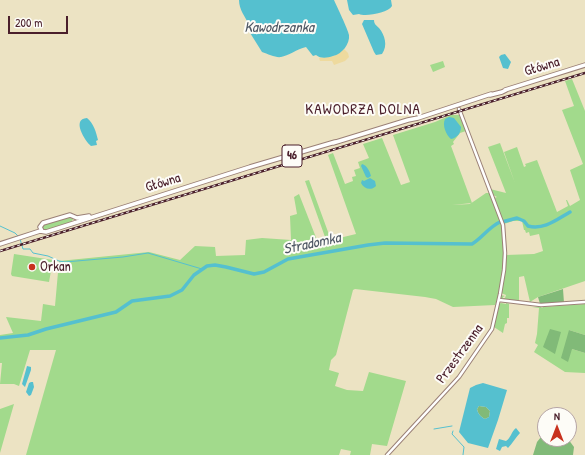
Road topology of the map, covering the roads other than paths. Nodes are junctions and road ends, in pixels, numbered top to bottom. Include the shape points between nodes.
1 (585, 65) edge
2 (491, 94) junction
3 (463, 104) junction
4 (452, 107) junction
5 (459, 109) junction
6 (408, 120) junction
7 (98, 214) junction
8 (74, 217) junction
9 (72, 223) junction
10 (41, 230) junction
11 (0, 244) edge
12 (499, 300) junction
13 (585, 302) edge
14 (387, 455) edge

1 - 2 main road, Główna / 46
2 - 3 main road, Główna / 46
2 - 6 main road, Główna / 46
3 - 4 main road, Główna / 46
3 - 5 street
4 - 5 street
4 - 6 main road, Główna / 46
5 - 12 street, Przestrzenna via 503,225 505,259
6 - 7 main road, Główna / 46
7 - 8 main road, Główna / 46
7 - 9 main road, Główna / 46
8 - 9 main road
8 - 10 main road, 46 via 70,215 43,223 40,225
9 - 10 main road, 46 via 46,232
10 - 11 main road, 46
12 - 13 street via 541,306
12 - 14 street, Przestrzenna via 492,329 466,368

